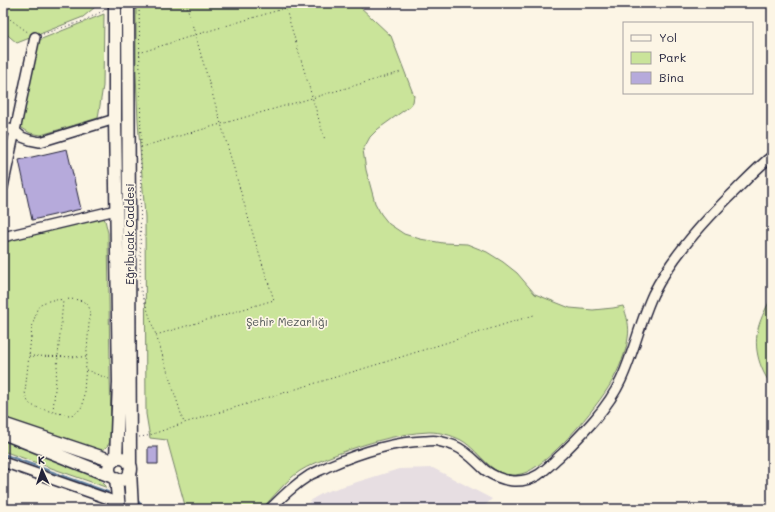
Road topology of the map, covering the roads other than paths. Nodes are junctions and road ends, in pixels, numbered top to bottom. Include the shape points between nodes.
1 (128, 3) edge
2 (115, 4) edge
3 (35, 37) road end
4 (115, 119) junction
5 (3, 127) edge
6 (15, 131) junction
7 (772, 156) edge
8 (3, 187) edge
9 (116, 210) junction
10 (3, 237) edge
11 (3, 424) edge
12 (3, 433) edge
13 (114, 460) junction
14 (3, 462) edge
15 (130, 468) junction
16 (115, 478) junction
17 (118, 506) edge
18 (132, 509) edge
19 (270, 509) edge

1 - 15 main road, Eğribucak Caddesi
2 - 4 main road, Eğribucak Caddesi
3 - 6 street
4 - 6 street via 40,142 22,137
4 - 9 main road, Eğribucak Caddesi
5 - 6 street
6 - 8 street
7 - 19 street via 722,204 669,267 653,294 631,356 607,403 574,442 546,469 524,480 506,481 486,471 456,446 437,441 415,441 391,445 335,463 295,486
9 - 10 street
9 - 13 main road, Eğribucak Caddesi via 119,382
11 - 13 main road
12 - 16 main road
13 - 15 main road via 124,459
13 - 16 main road via 109,469
14 - 17 street
15 - 16 main road via 125,478
15 - 18 main road, Eğribucak Caddesi
16 - 17 main road

